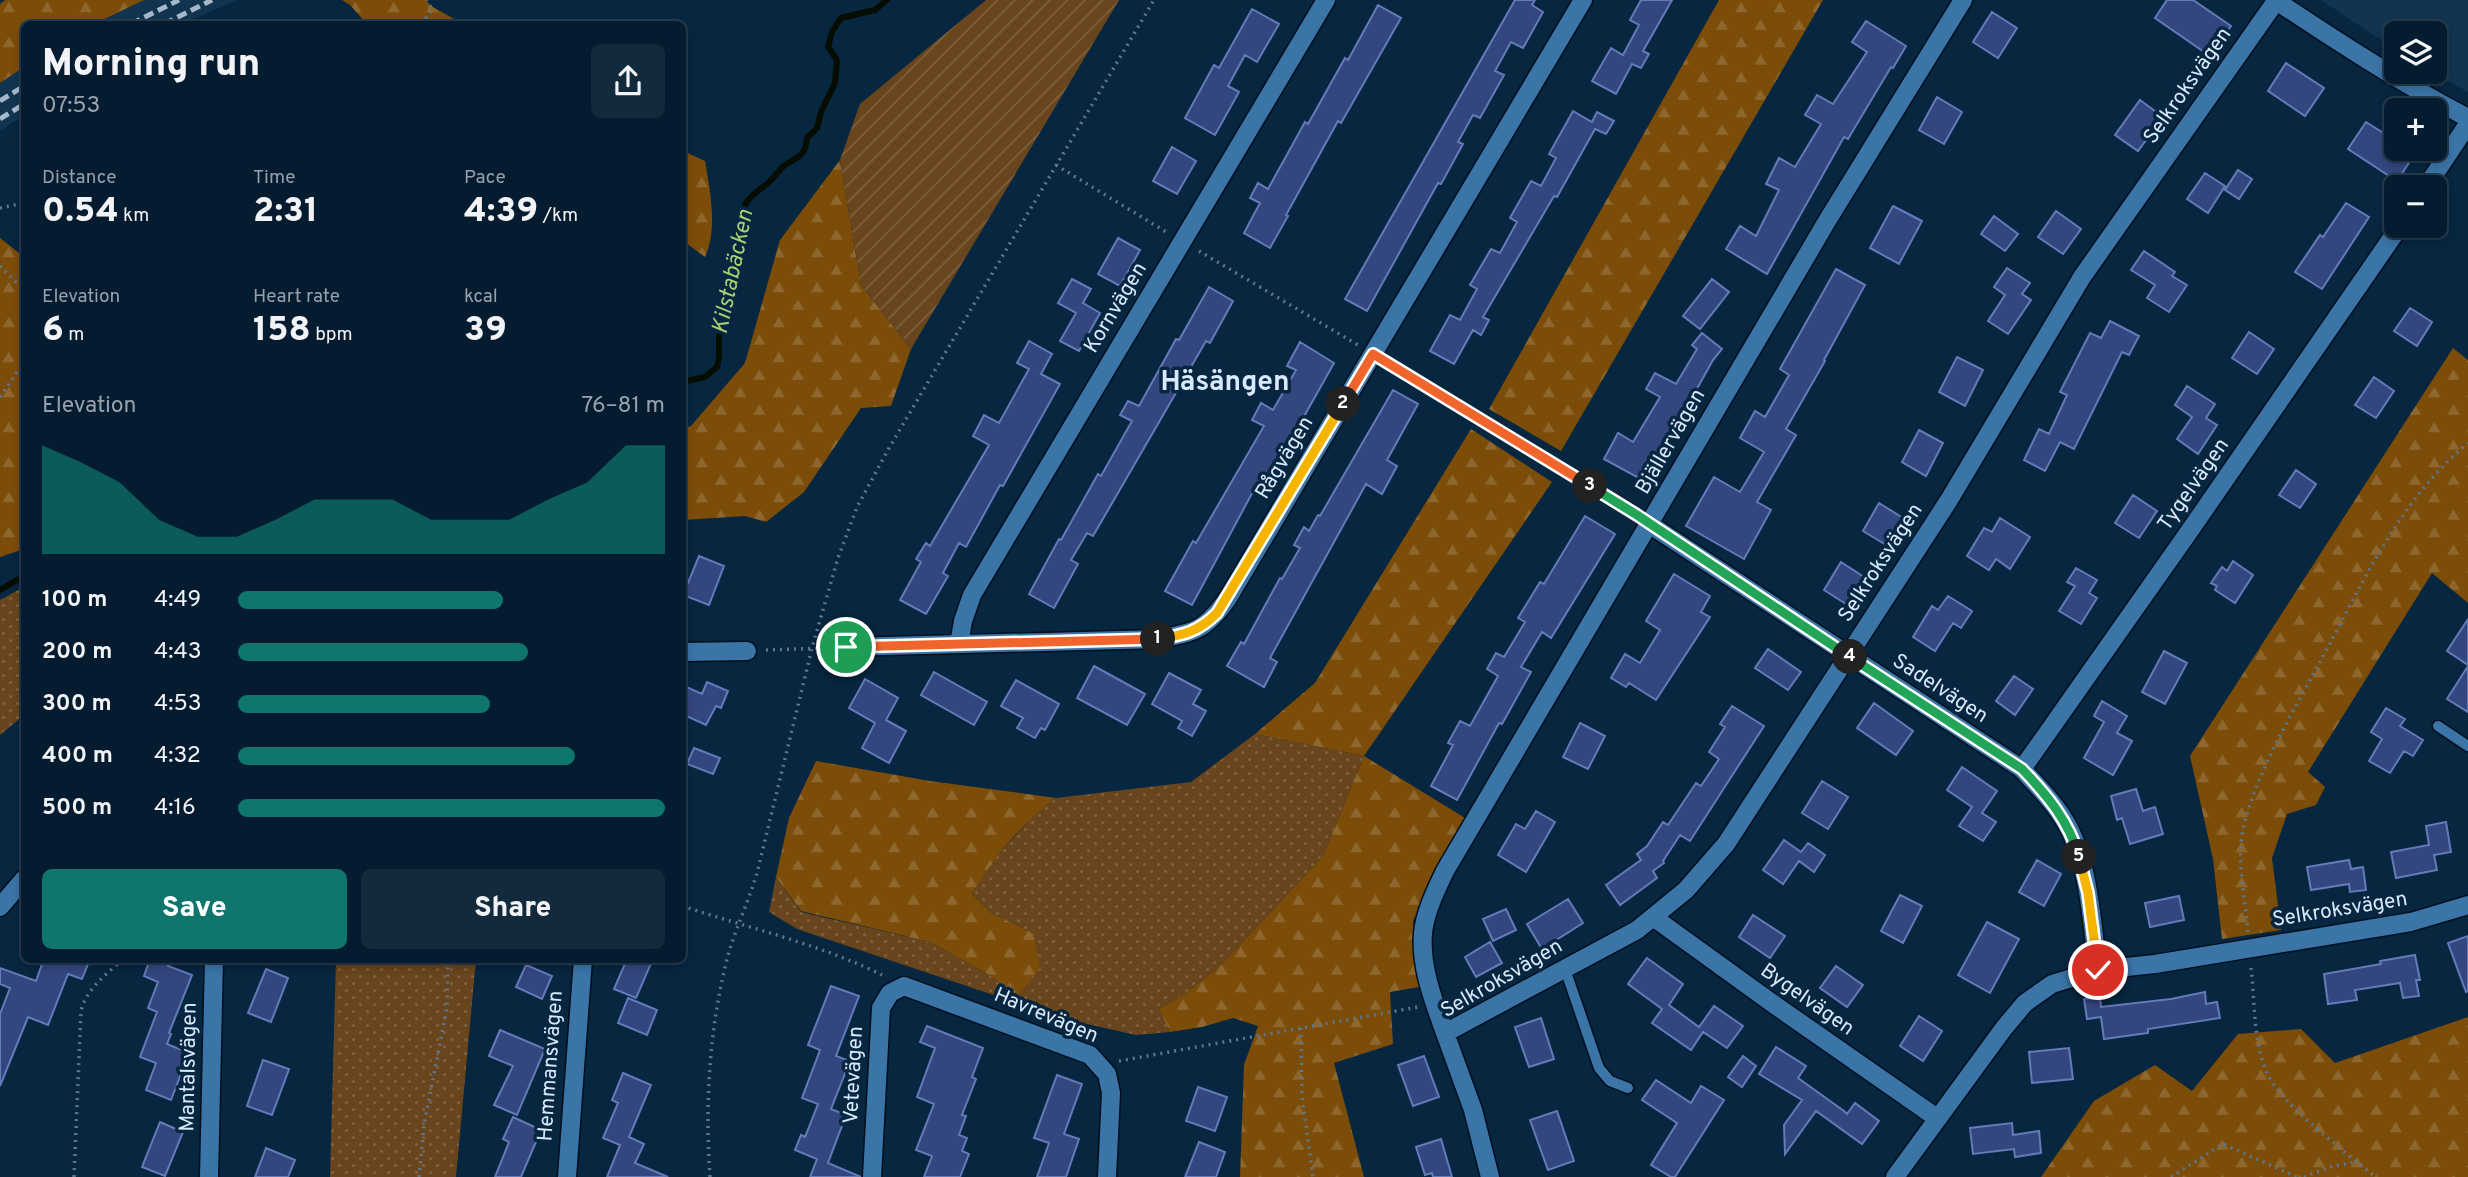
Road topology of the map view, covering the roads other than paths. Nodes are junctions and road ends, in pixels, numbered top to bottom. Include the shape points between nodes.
1 (1326, 0) edge
2 (1583, 0) edge
3 (1963, 0) edge
4 (2275, 0) edge
5 (2468, 118) edge
6 (2468, 124) edge
7 (2434, 175) edge
8 (2392, 238) edge
9 (1649, 524) junction
10 (959, 644) junction
11 (846, 647) road end
12 (747, 651) road end
13 (686, 652) edge
14 (1849, 656) junction
15 (2438, 726) dead end
16 (2468, 746) edge
17 (2022, 769) junction
18 (21, 882) edge
19 (2468, 905) edge
20 (0, 907) edge
21 (1653, 917) junction
22 (214, 963) edge
23 (583, 963) edge
24 (1565, 969) junction
25 (2098, 970) junction
26 (904, 986) joint
27 (1445, 1033) junction
28 (1628, 1088) dead end
29 (1937, 1118) junction
30 (209, 1177) edge
31 (566, 1177) edge
32 (872, 1177) edge
33 (1107, 1177) edge
34 (1490, 1177) edge
35 (1895, 1177) edge

1 - 10 street, Kornvägen via 972,595
2 - 10 street, Rågvägen via 1228,598 1203,628 1159,639
3 - 9 street, Bjällervägen via 1827,220
4 - 5 street via 2419,93
4 - 14 street, Selkroksvägen via 2082,277
6 - 7 street
8 - 17 street, Tygelvägen
9 - 14 street, Sadelvägen
9 - 27 street, Bjällervägen via 1444,871 1432,900 1423,932 1423,962
10 - 11 street, Rågvägen
12 - 13 street
14 - 17 street, Sadelvägen
14 - 21 street, Selkroksvägen via 1726,844 1686,890
15 - 16 lane
17 - 25 street, Sadelvägen via 2065,820 2076,846 2088,893
18 - 20 street
19 - 25 street, Selkroksvägen via 2410,922
21 - 24 street, Selkroksvägen
21 - 29 street, Bygelvägen
22 - 30 street, Mantalsvägen
23 - 31 street, Hemmansvägen
24 - 27 street, Selkroksvägen
24 - 28 lane via 1599,1068 1610,1082
25 - 29 street, Selkroksvägen via 2052,984 2025,1003
26 - 32 street, Vetevägen via 890,993 881,1008
26 - 33 street, Havrevägen via 1090,1055 1107,1074 1111,1093
27 - 34 street, Selkroksvägen via 1473,1110
29 - 35 street, Selkroksvägen

